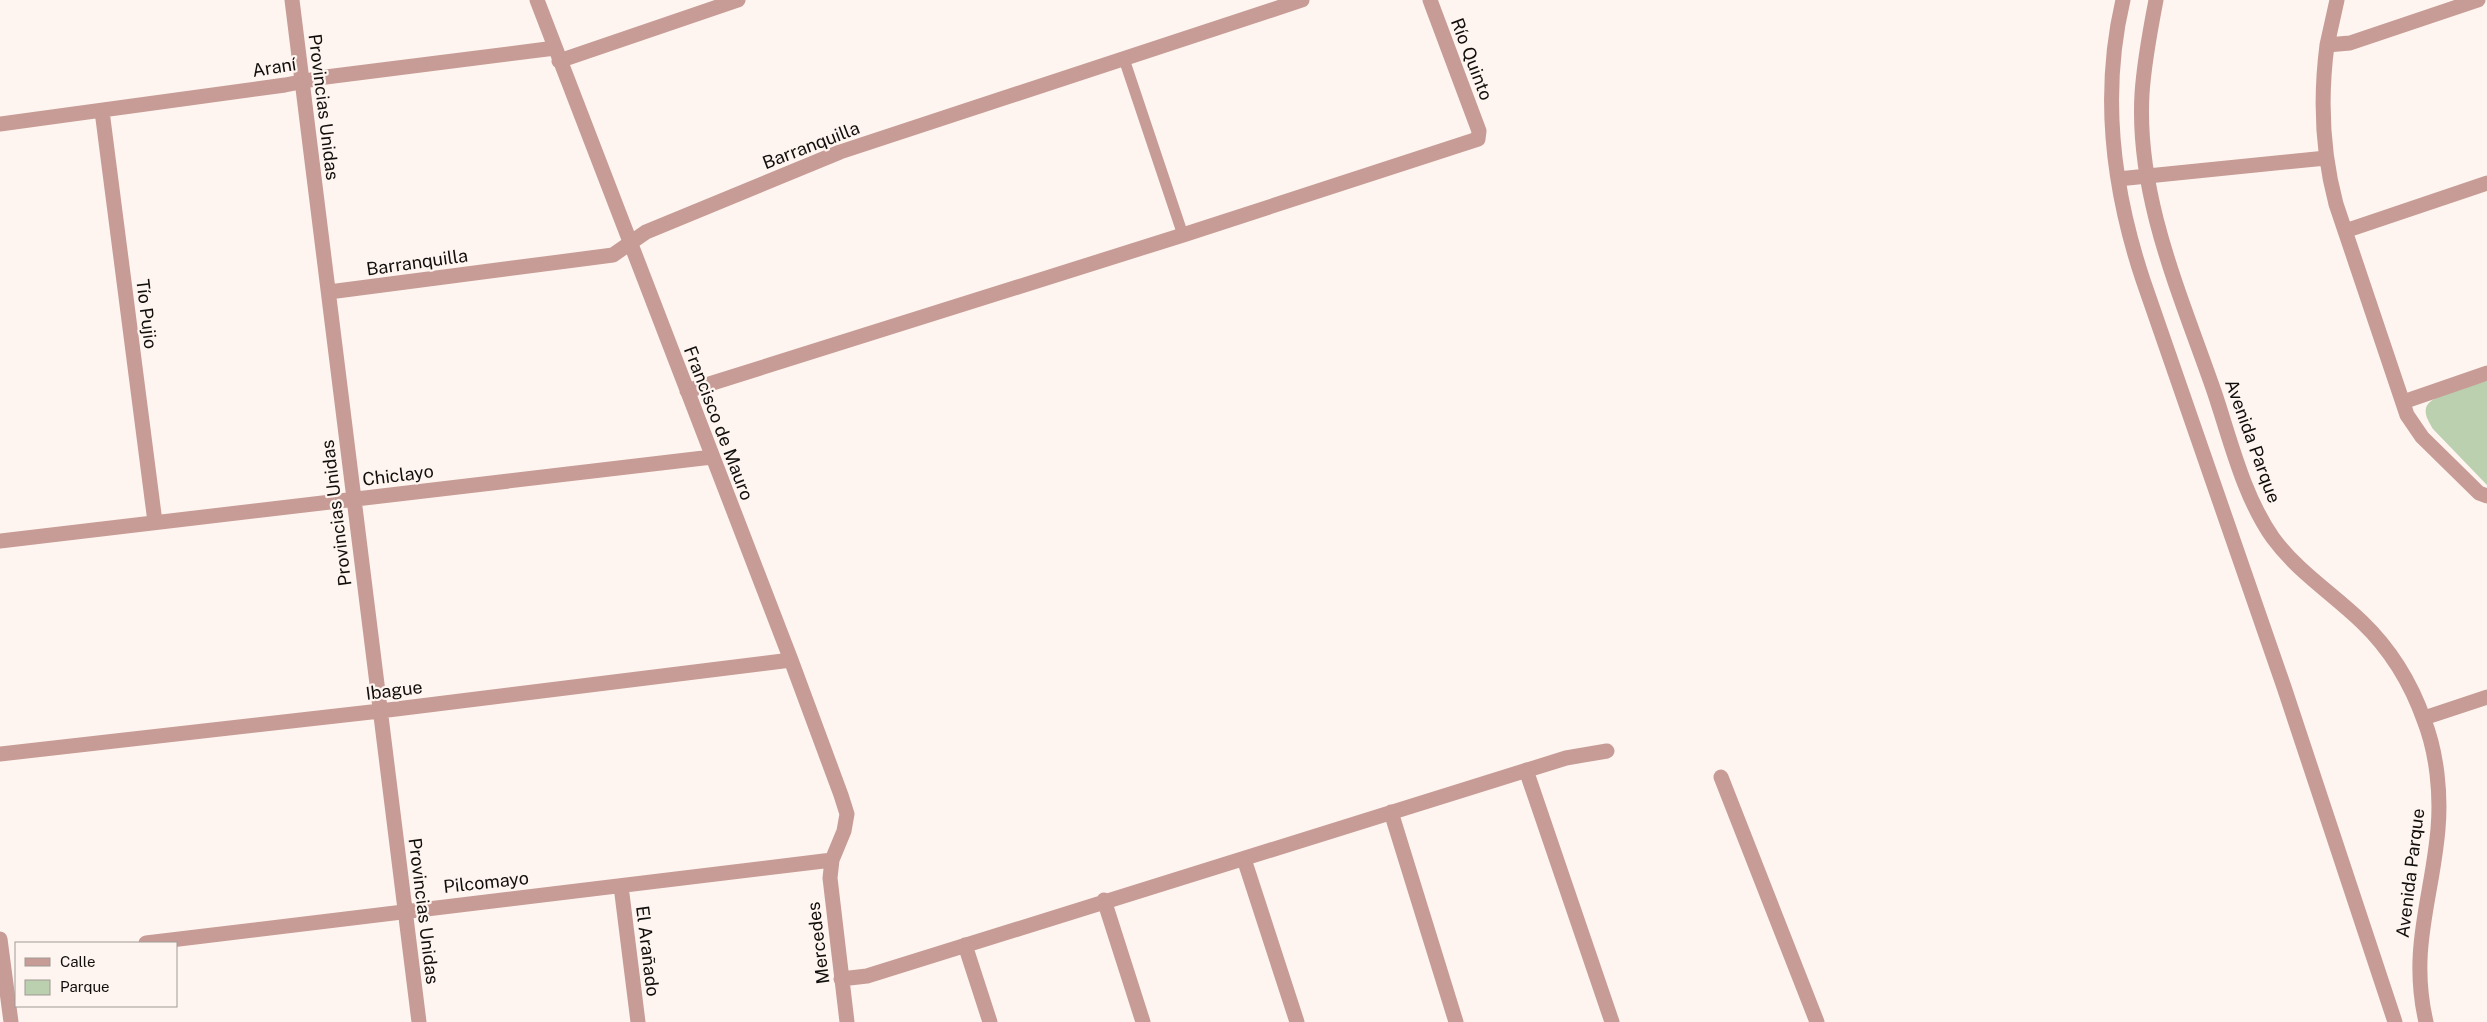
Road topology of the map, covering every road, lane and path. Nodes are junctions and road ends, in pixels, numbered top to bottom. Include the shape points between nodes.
1 (292, 0) edge
2 (537, 0) edge
3 (738, 0) edge
4 (1302, 0) edge
5 (1430, 0) edge
6 (2123, 0) edge
7 (2156, 0) edge
8 (2337, 0) edge
9 (2478, 0) edge
10 (2327, 45) junction
11 (557, 54) junction
12 (1124, 59) junction
13 (303, 82) junction
14 (102, 111) junction
15 (0, 124) edge
16 (2326, 158) junction
17 (2148, 175) junction
18 (2118, 179) junction
19 (2487, 183) edge
20 (2345, 231) junction
21 (1183, 235) junction
22 (630, 244) junction
23 (329, 292) junction
24 (2487, 373) edge
25 (687, 391) junction
26 (2403, 402) junction
27 (712, 458) junction
28 (2487, 496) edge
29 (353, 499) junction
30 (155, 522) junction
31 (0, 542) edge
32 (791, 660) junction
33 (2487, 697) edge
34 (380, 711) junction
35 (2424, 718) junction
36 (1607, 751) dead end
37 (0, 754) edge
38 (1526, 770) junction
39 (1721, 777) dead end
40 (1391, 812) junction
41 (1244, 859) junction
42 (832, 860) junction
43 (621, 886) junction
44 (1104, 900) junction
45 (405, 910) junction
46 (0, 939) edge
47 (154, 942) edge
48 (965, 945) junction
49 (6, 961) edge
50 (841, 979) junction
51 (11, 1022) edge
52 (419, 1022) edge
53 (638, 1022) edge
54 (847, 1022) edge
55 (990, 1022) edge
56 (1143, 1022) edge
57 (1297, 1022) edge
58 (1456, 1022) edge
59 (1612, 1022) edge
60 (1817, 1022) edge
61 (2395, 1022) edge
62 (2426, 1022) edge

1 - 13 street, Provincias Unidas
2 - 11 street, Francisco de Mauro
3 - 11 street, Araní
4 - 12 street, Barranquilla
5 - 21 street, Río Quinto via 1479,131 1478,139
6 - 18 street via 2111,103
7 - 17 street, Avenida Parque via 2142,95
8 - 10 street
9 - 10 street via 2350,43
10 - 16 street via 2323,132
11 - 13 street, Araní
11 - 22 street, Francisco de Mauro
12 - 21 lane
12 - 22 street, Barranquilla via 840,152 646,232
13 - 14 street, Araní
13 - 23 street, Provincias Unidas
14 - 15 street, Araní
14 - 30 street, Tío Pujio
16 - 17 street
16 - 20 street
17 - 18 street
17 - 35 street, Avenida Parque via 2160,232 2240,470 2260,516 2288,557 2378,639 2395,662
18 - 61 street via 2123,212 2139,268 2284,687
19 - 20 street
20 - 26 street
21 - 25 street
22 - 23 street, Barranquilla via 614,255
22 - 25 street, Francisco de Mauro
23 - 29 street, Provincias Unidas
24 - 26 street
25 - 27 street, Francisco de Mauro
26 - 28 street via 2413,426 2422,437 2479,493
27 - 29 street, Chiclayo
27 - 32 street, Francisco de Mauro
29 - 30 street, Chiclayo
29 - 34 street, Provincias Unidas
30 - 31 street, Chiclayo
32 - 34 street, Ibague
32 - 42 street, Francisco de Mauro via 847,814
33 - 35 street
34 - 37 street, Ibague
34 - 45 street, Provincias Unidas
35 - 62 street, Avenida Parque via 2431,740 2438,795 2438,828 2421,929 2419,963
36 - 38 street via 1566,758
38 - 40 street
38 - 59 street
39 - 60 street
40 - 41 street
40 - 58 street
41 - 44 street
41 - 57 street
42 - 43 street, Pilcomayo
42 - 50 street, Mercedes via 830,878
43 - 45 street, Pilcomayo
43 - 53 street, El Arañado
44 - 48 street
44 - 56 street
45 - 47 street, Pilcomayo
45 - 52 street, Provincias Unidas
46 - 49 street
48 - 50 street via 867,976
48 - 55 street
49 - 51 street
50 - 54 street, Mercedes

